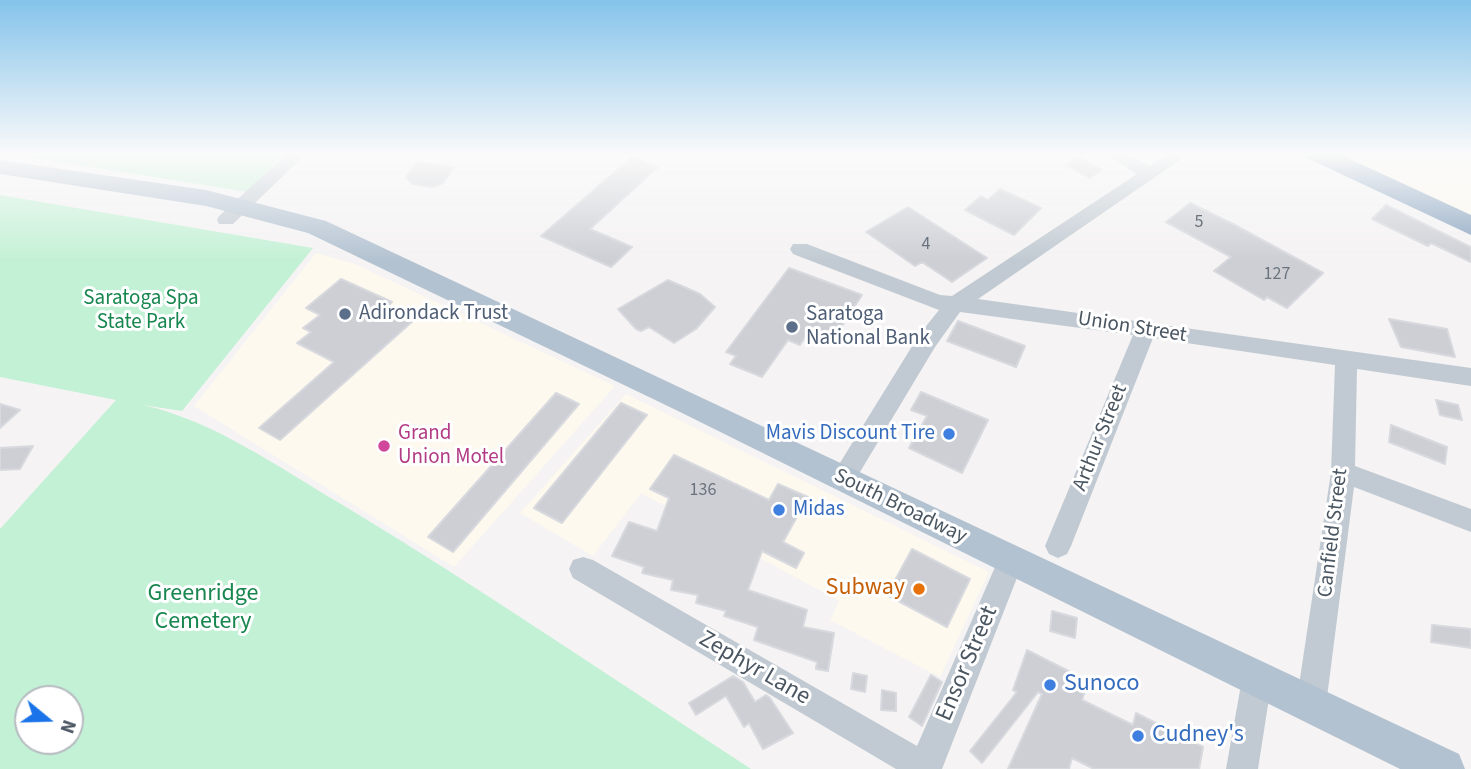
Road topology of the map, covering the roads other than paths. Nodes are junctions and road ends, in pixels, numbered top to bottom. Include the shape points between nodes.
1 (39, 189) edge
2 (111, 189) edge
3 (260, 189) edge
4 (1129, 189) edge
5 (1392, 189) edge
6 (234, 213) junction
7 (1471, 226) edge
8 (800, 249) dead end
9 (954, 305) junction
10 (1145, 331) junction
11 (1346, 360) junction
12 (1471, 377) edge
13 (1343, 472) junction
14 (842, 479) junction
15 (1471, 521) edge
16 (1058, 546) dead end
17 (1011, 560) junction
18 (583, 569) dead end
19 (1257, 679) junction
20 (1311, 705) junction
21 (925, 769) edge
22 (1242, 769) edge
23 (1444, 769) edge

1 - 6 main road, South Broadway
2 - 6 main road, South Broadway
3 - 6 street
4 - 9 street
5 - 7 highway
6 - 14 main road, South Broadway via 296,237 356,246
8 - 9 street, Union Street
9 - 10 street, Union Street
9 - 14 street
10 - 11 street, Union Street
10 - 16 street, Arthur Street
11 - 12 street, Union Street
11 - 13 street, Canfield Street
13 - 15 street
13 - 20 street, Canfield Street
14 - 17 main road, South Broadway
17 - 19 main road, South Broadway
17 - 21 street, Ensor Street
18 - 21 street, Zephyr Lane
19 - 20 main road, South Broadway
19 - 22 street
20 - 23 main road, South Broadway

